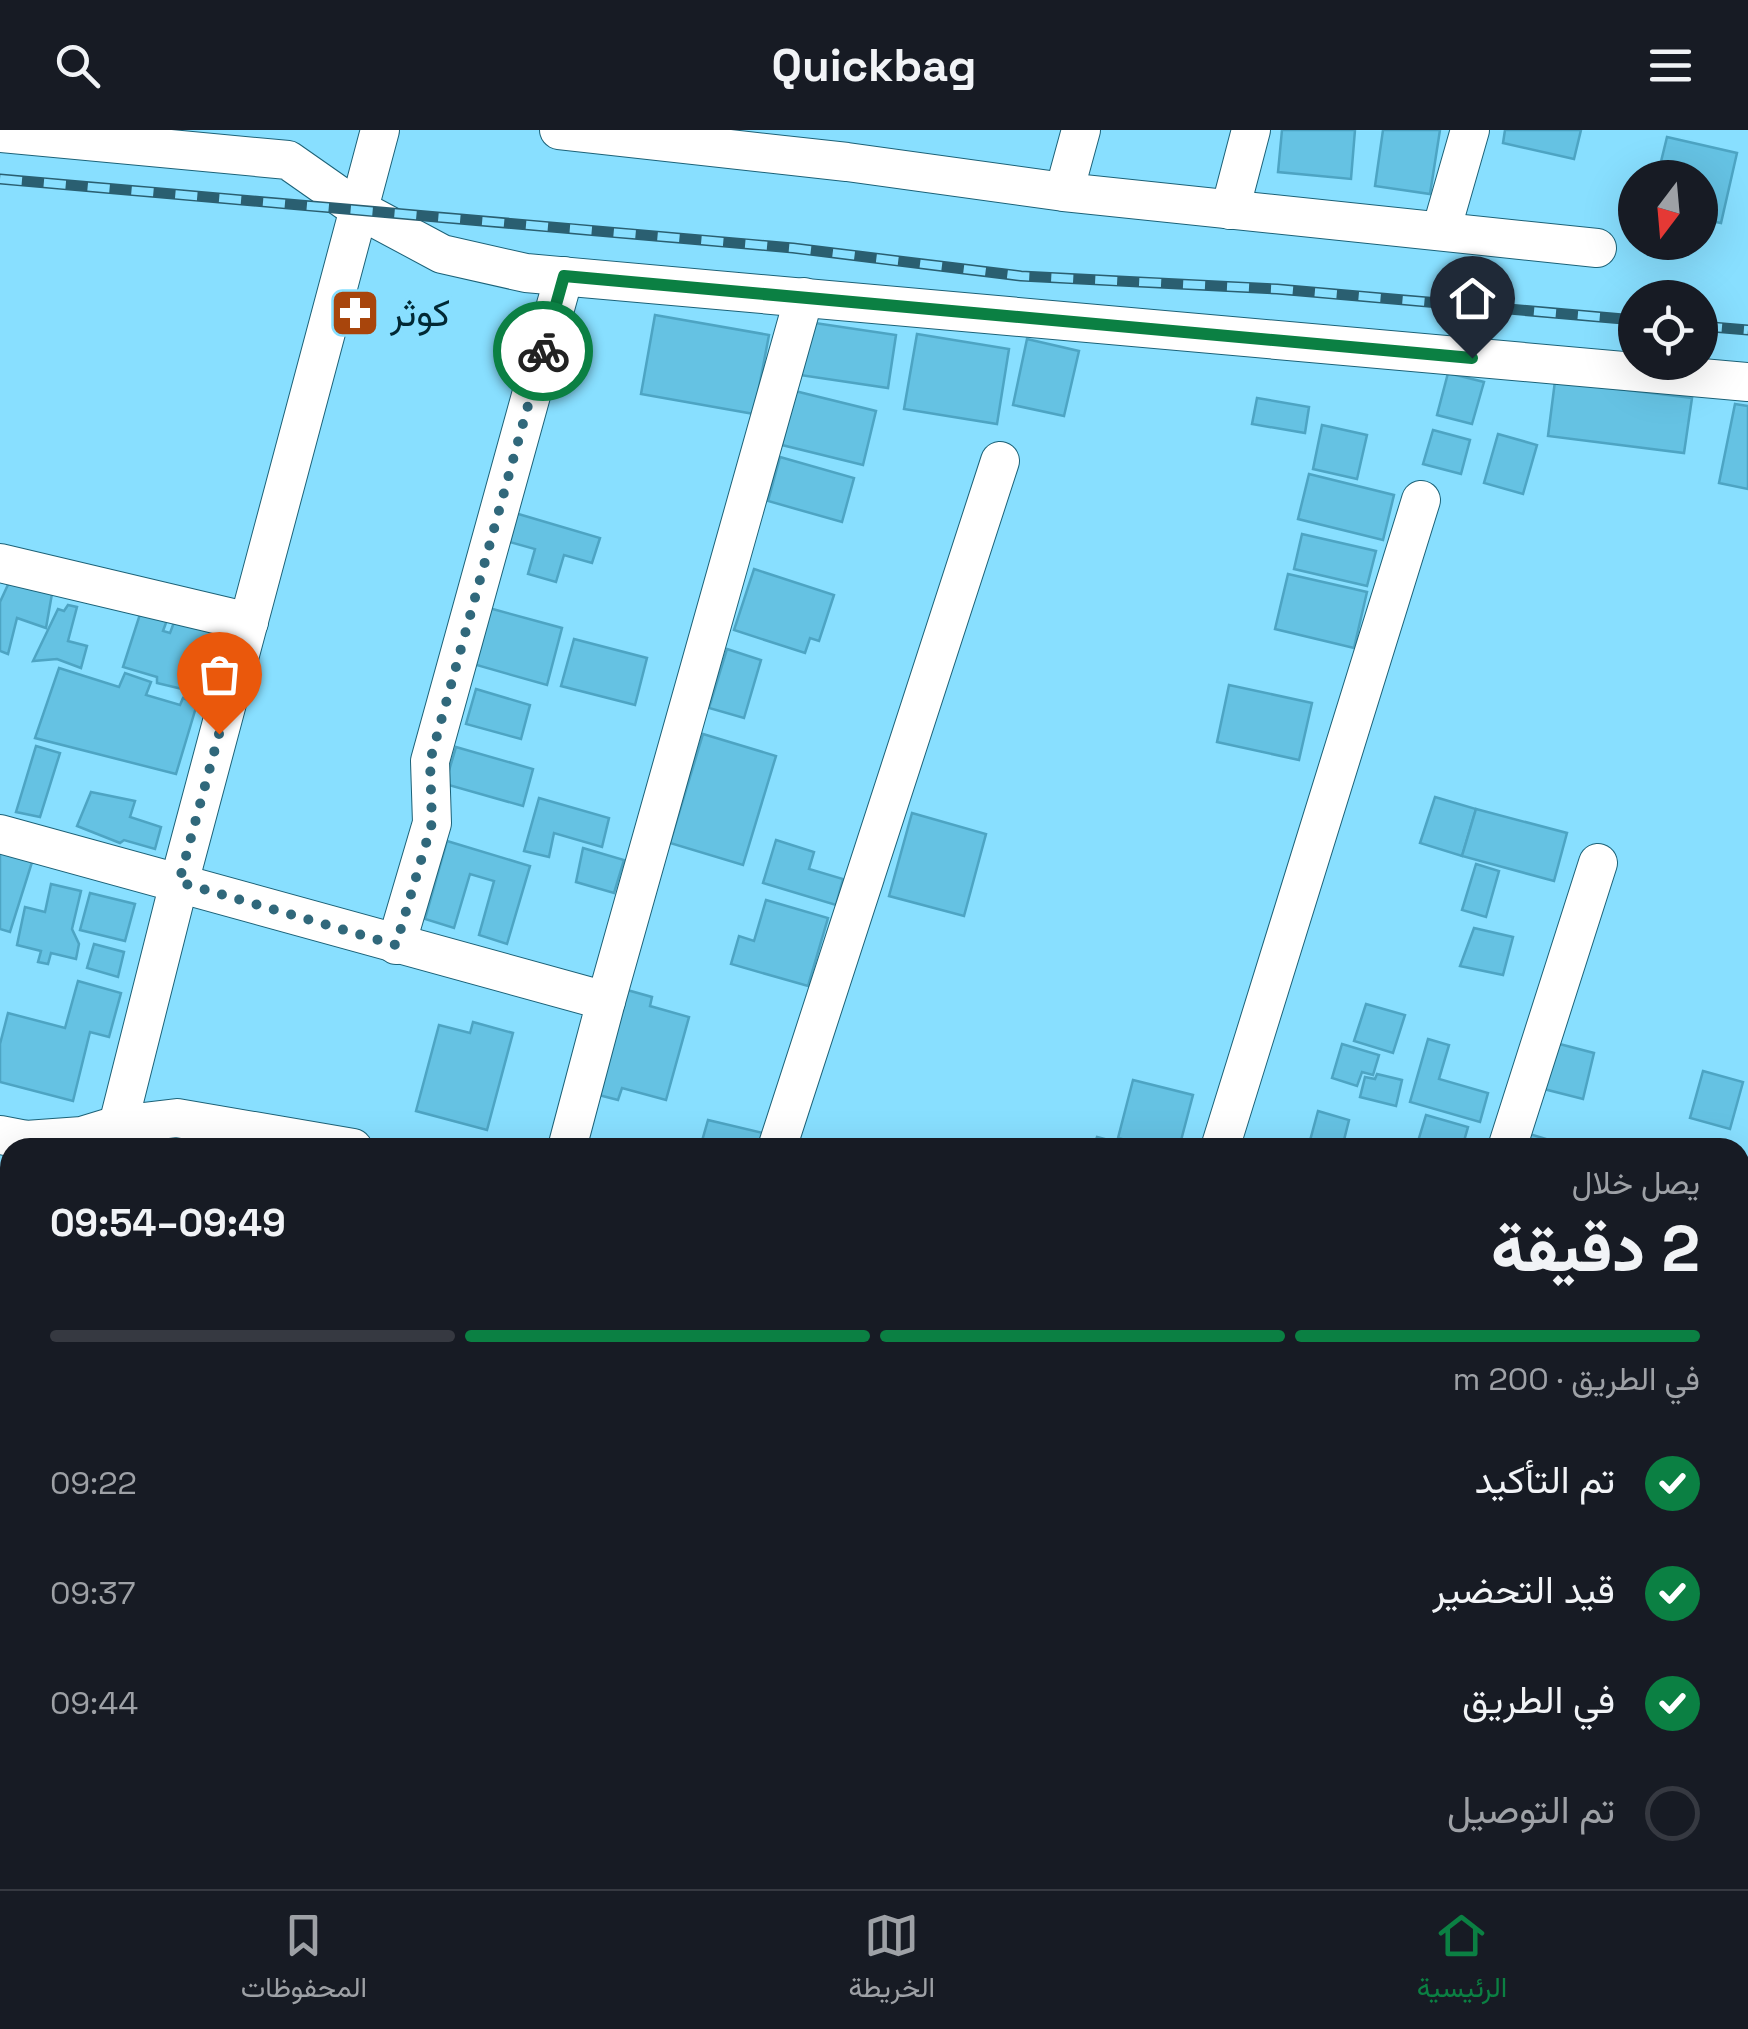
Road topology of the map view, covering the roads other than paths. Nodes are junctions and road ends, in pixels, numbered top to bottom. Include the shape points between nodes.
1 (380, 130) edge
2 (558, 130) edge
3 (1081, 130) edge
4 (1252, 130) edge
5 (1470, 130) edge
6 (0, 133) edge
7 (851, 146) edge
8 (1064, 192) junction
9 (358, 209) junction
10 (1230, 210) junction
11 (1441, 232) junction
12 (1597, 248) dead end
13 (564, 276) junction
14 (804, 297) junction
15 (1748, 382) edge
16 (1000, 461) dead end
17 (1421, 500) dead end
18 (0, 563) edge
19 (249, 622) junction
20 (0, 834) edge
21 (1598, 863) dead end
22 (179, 882) junction
23 (396, 945) junction
24 (606, 1001) junction
25 (118, 1125) junction
26 (89, 1138) edge
27 (294, 1138) edge
28 (570, 1138) edge
29 (780, 1138) edge
30 (1223, 1138) edge
31 (1510, 1138) edge

1 - 9 street
2 - 7 street
3 - 8 street
4 - 10 street
5 - 11 street
6 - 9 street via 288,160
7 - 8 street
8 - 10 street
9 - 13 street via 442,254
9 - 19 street
10 - 11 street
11 - 12 street
13 - 14 street
13 - 23 street via 430,761 432,823
14 - 15 street
14 - 24 street
16 - 29 street
17 - 30 street
18 - 19 street
19 - 22 street
20 - 22 street
21 - 31 street
22 - 23 street
22 - 25 street
23 - 24 street
24 - 28 street
25 - 26 street
25 - 27 street via 177,1118

